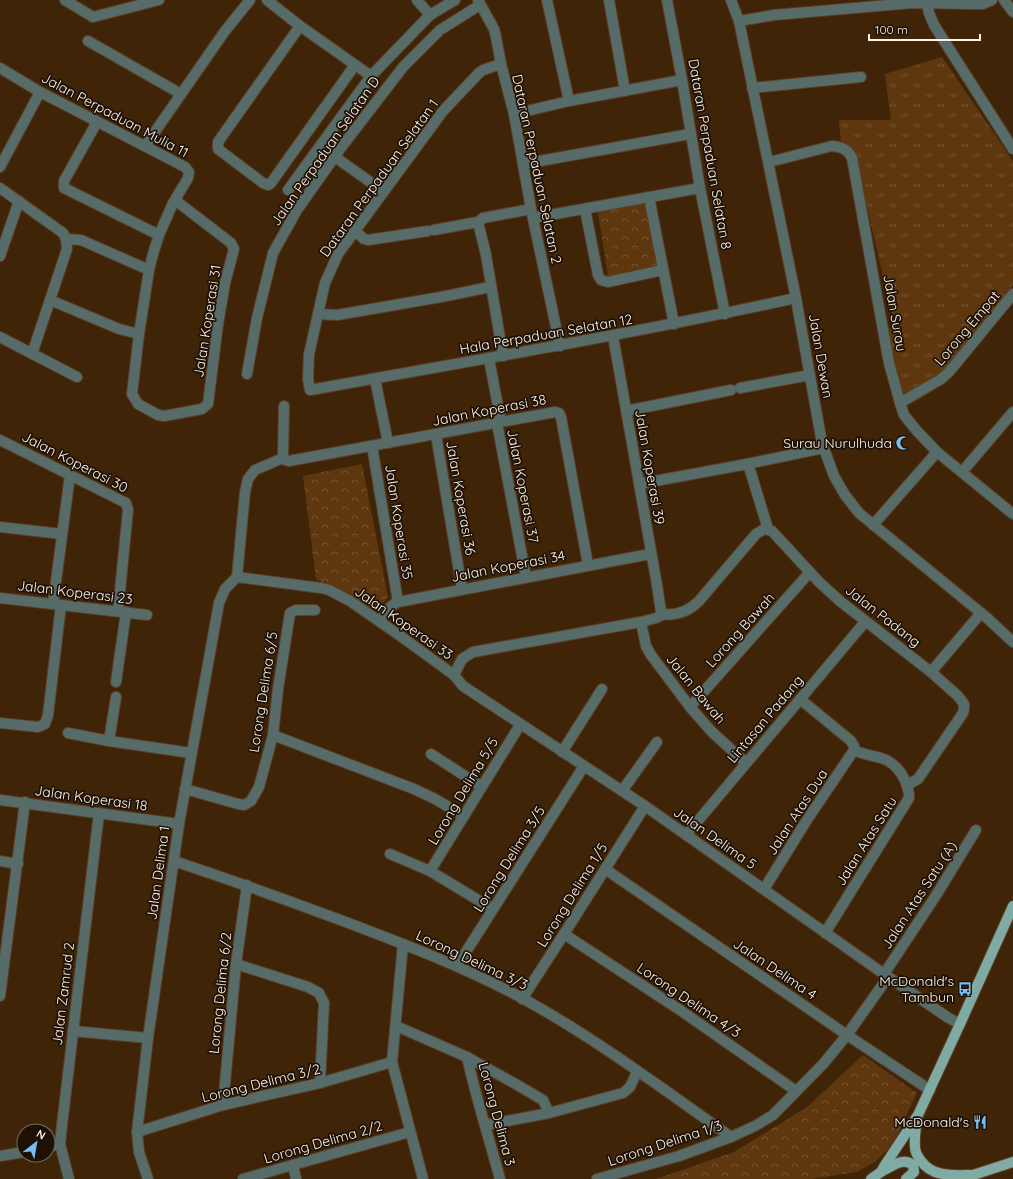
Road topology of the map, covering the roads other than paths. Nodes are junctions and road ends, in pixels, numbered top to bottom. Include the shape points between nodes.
1 (65, 0) edge
2 (159, 0) edge
3 (250, 0) edge
4 (267, 0) edge
5 (417, 0) edge
6 (455, 0) edge
7 (547, 0) edge
8 (609, 0) edge
9 (667, 0) edge
10 (731, 0) edge
11 (992, 0) edge
12 (1004, 0) edge
13 (479, 2) edge
14 (927, 3) junction
15 (1013, 12) edge
16 (430, 16) junction
17 (739, 21) junction
18 (300, 26) junction
19 (88, 41) dead end
20 (501, 64) junction
21 (355, 65) junction
22 (0, 68) edge
23 (371, 76) junction
24 (862, 77) dead end
25 (682, 80) junction
26 (752, 88) junction
27 (625, 91) junction
28 (40, 92) junction
29 (181, 94) junction
30 (570, 101) junction
31 (514, 114) junction
32 (96, 122) junction
33 (690, 134) junction
34 (145, 146) junction
35 (1013, 149) edge
36 (335, 157) junction
37 (769, 162) junction
38 (523, 164) junction
39 (0, 167) edge
40 (0, 188) edge
41 (700, 188) junction
42 (288, 190) dead end
43 (383, 191) junction
44 (649, 197) junction
45 (175, 200) junction
46 (19, 201) junction
47 (585, 209) junction
48 (532, 214) junction
49 (478, 222) junction
50 (354, 231) junction
51 (159, 235) junction
52 (67, 244) junction
53 (0, 256) edge
54 (149, 270) junction
55 (663, 270) junction
56 (490, 287) junction
57 (1013, 294) edge
58 (796, 298) junction
59 (50, 300) junction
60 (318, 314) junction
61 (726, 314) junction
62 (674, 324) junction
63 (139, 334) junction
64 (613, 336) junction
65 (0, 337) edge
66 (560, 346) junction
67 (32, 354) junction
68 (503, 356) junction
69 (489, 359) junction
70 (247, 374) dead end
71 (810, 375) junction
72 (77, 377) dead end
73 (308, 379) joint
74 (375, 379) junction
75 (900, 403) junction
76 (284, 406) dead end
77 (626, 411) junction
78 (1013, 412) edge
79 (499, 422) junction
80 (436, 435) junction
81 (0, 440) edge
82 (388, 443) junction
83 (372, 446) junction
84 (824, 448) junction
85 (937, 452) junction
86 (283, 458) junction
87 (747, 464) junction
88 (962, 472) junction
89 (70, 475) junction
90 (639, 484) junction
91 (1013, 514) edge
92 (873, 525) junction
93 (0, 527) edge
94 (768, 529) junction
95 (62, 534) junction
96 (650, 554) junction
97 (588, 565) junction
98 (810, 572) junction
99 (237, 577) junction
100 (526, 577) junction
101 (462, 590) junction
102 (0, 598) edge
103 (398, 602) junction
104 (57, 604) junction
105 (315, 610) dead end
106 (122, 612) junction
107 (981, 613) junction
108 (660, 614) junction
109 (147, 615) dead end
110 (380, 622) junction
111 (641, 622) junction
112 (865, 622) junction
113 (1013, 642) edge
114 (931, 672) junction
115 (454, 675) junction
116 (116, 682) dead end
117 (602, 689) dead end
118 (116, 697) dead end
119 (800, 699) junction
120 (690, 707) junction
121 (0, 723) edge
122 (520, 725) junction
123 (953, 728) joint
124 (68, 733) dead end
125 (273, 735) junction
126 (109, 741) junction
127 (657, 742) dead end
128 (854, 750) junction
129 (562, 752) junction
130 (191, 753) junction
131 (431, 754) dead end
132 (746, 763) junction
133 (584, 766) junction
134 (907, 785) junction
135 (482, 787) junction
136 (185, 790) junction
137 (622, 791) junction
138 (0, 800) edge
139 (25, 802) junction
140 (645, 806) junction
141 (99, 812) junction
142 (464, 816) junction
143 (179, 824) junction
144 (976, 830) dead end
145 (686, 834) junction
146 (390, 854) dead end
147 (174, 861) junction
148 (0, 862) edge
149 (18, 864) junction
150 (605, 869) junction
151 (430, 871) junction
152 (247, 885) junction
153 (764, 889) junction
154 (1013, 906) edge
155 (493, 910) junction
156 (5, 923) edge
157 (825, 932) junction
158 (564, 934) junction
159 (403, 944) junction
160 (236, 964) junction
161 (457, 966) junction
162 (886, 975) junction
163 (0, 996) edge
164 (522, 999) junction
165 (960, 1024) junction
166 (396, 1026) junction
167 (73, 1031) junction
168 (847, 1035) junction
169 (148, 1038) junction
170 (467, 1057) junction
171 (392, 1062) junction
172 (637, 1072) junction
173 (320, 1083) junction
174 (931, 1088) junction
175 (796, 1091) junction
176 (223, 1105) junction
177 (549, 1113) junction
178 (918, 1115) junction
179 (486, 1125) junction
180 (137, 1132) junction
181 (410, 1132) junction
182 (731, 1137) junction
183 (60, 1144) junction
184 (56, 1145) edge
185 (16, 1153) edge
186 (0, 1156) edge
187 (1013, 1162) edge
188 (293, 1165) junction
189 (880, 1172) junction
190 (973, 1175) junction
191 (69, 1179) edge
192 (148, 1179) edge
193 (243, 1179) edge
194 (296, 1179) edge
195 (423, 1179) edge
196 (500, 1179) edge
197 (597, 1179) edge
198 (871, 1179) edge
199 (906, 1179) edge
200 (960, 1179) edge

1 - 2 street via 93,17
3 - 29 street
4 - 18 street
5 - 16 street
6 - 16 street
7 - 30 street
8 - 27 street
9 - 25 street, Dataran Perpaduan Selatan 8
10 - 17 street, Jalan Dewan
11 - 14 street via 983,4
12 - 15 street
13 - 20 street, Dataran Perpaduan Selatan 2 via 494,29
13 - 36 street, Jalan Perpaduan Selatan D via 440,30 415,54
14 - 17 street via 774,14
14 - 35 street via 934,25
16 - 23 street
17 - 26 street, Jalan Dewan
18 - 21 street
18 - 21 street via 218,142 218,149 263,183 268,185 274,180
19 - 29 street
20 - 31 street, Dataran Perpaduan Selatan 2
20 - 43 street, Dataran Perpaduan Selatan 1 via 479,73 443,111
21 - 23 street
22 - 28 street, Jalan Perpaduan Mulia 11
23 - 42 street
24 - 26 street
25 - 27 street
25 - 33 street, Dataran Perpaduan Selatan 8
26 - 37 street, Jalan Dewan
27 - 30 street
28 - 32 street, Jalan Perpaduan Mulia 11
28 - 39 street
29 - 34 street
30 - 31 street
31 - 38 street, Dataran Perpaduan Selatan 2
32 - 34 street, Jalan Perpaduan Mulia 11
32 - 51 street via 64,181 64,188
33 - 38 street
33 - 41 street, Dataran Perpaduan Selatan 8
34 - 45 street, Jalan Perpaduan Mulia 11 via 189,172
36 - 43 street
36 - 70 street, Jalan Perpaduan Selatan D via 297,210 273,253
37 - 58 street, Jalan Dewan
37 - 75 street, Jalan Surau via 832,146 850,153
38 - 48 street, Dataran Perpaduan Selatan 2
40 - 46 street
41 - 44 street
41 - 61 street, Dataran Perpaduan Selatan 8
43 - 50 street, Dataran Perpaduan Selatan 1
44 - 47 street
44 - 55 street
45 - 51 street
45 - 63 street, Jalan Koperasi 31 via 231,243 234,249 218,324 208,404 202,409 164,416 138,404 132,394
46 - 52 street via 63,233
46 - 53 street
47 - 48 street
47 - 55 street via 601,280 608,282
48 - 49 street via 483,218
48 - 66 street, Dataran Perpaduan Selatan 2
49 - 50 street via 368,240
49 - 56 street
50 - 60 street, Dataran Perpaduan Selatan 1 via 330,268
51 - 54 street
52 - 54 street via 81,240
52 - 59 street
54 - 63 street
55 - 62 street
56 - 60 street via 337,315
56 - 68 street
57 - 75 street, Lorong Empat via 949,372
58 - 61 street, Hala Perpaduan Selatan 12
58 - 71 street, Jalan Dewan
59 - 63 street via 118,329
59 - 67 street
60 - 73 street, Dataran Perpaduan Selatan 1 via 309,354
61 - 62 street, Hala Perpaduan Selatan 12
62 - 64 street, Hala Perpaduan Selatan 12
64 - 66 street, Hala Perpaduan Selatan 12
64 - 77 street, Jalan Koperasi 39
65 - 67 street
66 - 68 street, Hala Perpaduan Selatan 12
67 - 72 street
68 - 69 street, Hala Perpaduan Selatan 12
69 - 74 street, Hala Perpaduan Selatan 12
69 - 79 street, Jalan Koperasi 37
71 - 77 street
71 - 84 street, Jalan Dewan
73 - 74 street, Hala Perpaduan Selatan 12 via 310,390
74 - 82 street
75 - 85 street, Jalan Surau via 909,422
76 - 86 street
77 - 90 street, Jalan Koperasi 39
78 - 88 street
79 - 80 street, Jalan Koperasi 38
79 - 97 street, Jalan Koperasi 38 via 554,412 560,415
79 - 100 street, Jalan Koperasi 37
80 - 82 street, Jalan Koperasi 38
80 - 101 street, Jalan Koperasi 36
81 - 89 street, Jalan Koperasi 30
82 - 83 street, Jalan Koperasi 38
83 - 86 street, Jalan Koperasi 38 via 289,461
83 - 103 street, Jalan Koperasi 35
84 - 87 street
84 - 92 street, Jalan Dewan via 834,476 845,496
85 - 88 street, Jalan Surau
85 - 92 street
86 - 99 street via 255,470 248,479
87 - 90 street
87 - 94 street
88 - 91 street, Jalan Surau
89 - 95 street
89 - 106 street, Jalan Koperasi 30 via 126,503 128,510
90 - 96 street, Jalan Koperasi 39
92 - 107 street, Jalan Dewan
93 - 95 street
94 - 98 street, Jalan Padang via 776,534
94 - 108 street, Jalan Koperasi 33 via 756,534 692,608 680,614
95 - 104 street
96 - 97 street, Jalan Koperasi 34
96 - 108 street, Jalan Koperasi 39
97 - 100 street, Jalan Koperasi 34
98 - 112 street, Jalan Padang
98 - 120 street, Lorong Bawah
99 - 110 street, Jalan Koperasi 33 via 329,590
99 - 130 street, Jalan Delima 1 via 225,589 219,603
100 - 101 street, Jalan Koperasi 34
101 - 103 street, Jalan Koperasi 34
102 - 104 street, Jalan Koperasi 23
103 - 110 street via 392,605
104 - 106 street, Jalan Koperasi 23
104 - 121 street via 48,715 45,724 38,727
105 - 125 street, Lorong Delima 6/5 via 296,610 290,614
106 - 109 street, Jalan Koperasi 23
106 - 116 street
107 - 113 street, Jalan Dewan
107 - 114 street
108 - 111 street, Jalan Koperasi 33 via 656,618
110 - 115 street, Jalan Koperasi 33
111 - 115 street, Jalan Koperasi 33 via 476,651 462,659
111 - 120 street, Jalan Bawah via 646,646 651,655
112 - 114 street, Jalan Padang
112 - 119 street, Lintasan Padang
114 - 123 street, Jalan Padang via 964,704 963,713
115 - 122 street, Jalan Delima 5 via 462,686
117 - 129 street
118 - 126 street
119 - 128 street via 851,741
119 - 132 street, Lintasan Padang
120 - 132 street, Jalan Bawah via 712,732
122 - 129 street, Jalan Delima 5
122 - 135 street, Lorong Delima 5/5
123 - 134 street, Jalan Atas Satu via 918,779
124 - 126 street
125 - 136 street, Lorong Delima 6/5 via 259,787 248,804 238,804
125 - 142 street via 414,789
126 - 130 street
127 - 137 street
128 - 134 street via 890,762 897,768
128 - 153 street, Jalan Atas Dua via 804,823
129 - 133 street, Jalan Delima 5
130 - 136 street, Jalan Delima 1
131 - 135 street
132 - 145 street, Lintasan Padang
133 - 137 street, Jalan Delima 5
133 - 155 street, Lorong Delima 3/5
134 - 157 street, Jalan Atas Satu via 907,803
135 - 142 street, Lorong Delima 5/5
136 - 143 street, Jalan Delima 1
137 - 140 street, Jalan Delima 5
138 - 139 street, Jalan Koperasi 18
139 - 141 street, Jalan Koperasi 18
139 - 149 street
140 - 145 street, Jalan Delima 5
140 - 150 street, Lorong Delima 1/5
141 - 143 street, Jalan Koperasi 18
141 - 167 street, Jalan Zamrud 2
142 - 151 street, Lorong Delima 5/5
143 - 147 street, Jalan Delima 1
144 - 162 street, Jalan Atas Satu (A)
145 - 153 street, Jalan Delima 5
146 - 151 street
147 - 152 street, Lorong Delima 3/3
147 - 169 street, Jalan Delima 1
148 - 149 street
149 - 156 street
150 - 158 street, Lorong Delima 1/5
150 - 168 street, Jalan Delima 4
151 - 155 street
152 - 159 street, Lorong Delima 3/3
152 - 160 street, Lorong Delima 6/2
153 - 157 street, Jalan Delima 5
154 - 165 main road
155 - 161 street, Lorong Delima 3/5
156 - 163 street
157 - 162 street, Jalan Delima 5
158 - 164 street, Lorong Delima 1/5
158 - 175 street, Lorong Delima 4/3 via 680,1010
159 - 161 street, Lorong Delima 3/3
159 - 166 street
160 - 173 street via 308,987 319,993 324,1003
160 - 176 street, Lorong Delima 6/2
161 - 164 street, Lorong Delima 3/3
162 - 165 street, Jalan Delima 5
162 - 168 street, Lorong Delima 1/3
164 - 172 street, Lorong Delima 3/3 via 572,1028
165 - 174 main road
166 - 170 street
166 - 171 street
167 - 169 street
167 - 183 street, Jalan Zamrud 2
168 - 174 street, Jalan Delima 4
168 - 175 street, Lorong Delima 1/3
169 - 180 street, Jalan Delima 1
170 - 177 street via 544,1100
170 - 179 street, Lorong Delima 3 via 473,1088
171 - 173 street, Lorong Delima 3/2
171 - 181 street
172 - 177 street via 630,1087 623,1093
172 - 182 street, Lorong Delima 3/3
173 - 176 street, Lorong Delima 3/2
174 - 178 main road
175 - 182 street, Lorong Delima 1/3 via 773,1115
176 - 180 street, Lorong Delima 3/2
177 - 179 street
178 - 189 main road
178 - 190 main road via 915,1148 922,1163 937,1173
179 - 196 street, Lorong Delima 3
180 - 192 street, Jalan Delima 1 via 139,1152
181 - 188 street, Lorong Delima 2/2
181 - 195 street
182 - 197 street, Lorong Delima 1/3 via 679,1156
183 - 184 street
183 - 191 street, Jalan Zamrud 2
185 - 186 street
187 - 190 main road
188 - 193 street, Lorong Delima 2/2
188 - 194 street
189 - 198 main road
189 - 199 main road via 902,1161 909,1162 913,1165 914,1172
190 - 200 main road

